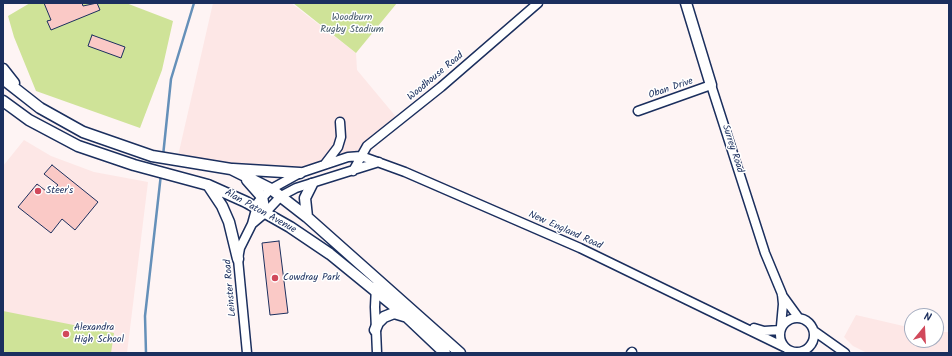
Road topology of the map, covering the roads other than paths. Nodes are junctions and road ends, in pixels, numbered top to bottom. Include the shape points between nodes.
1 (538, 3) edge
2 (686, 3) edge
3 (3, 69) edge
4 (3, 79) edge
5 (711, 85) junction
6 (26, 98) junction
7 (3, 101) edge
8 (638, 111) dead end
9 (340, 122) dead end
10 (361, 156) junction
11 (379, 162) junction
12 (325, 165) junction
13 (231, 169) junction
14 (353, 171) junction
15 (300, 173) junction
16 (243, 175) junction
17 (312, 184) junction
18 (208, 185) junction
19 (271, 189) junction
20 (281, 196) junction
21 (262, 197) junction
22 (255, 207) junction
23 (265, 213) junction
24 (307, 217) junction
25 (252, 224) junction
26 (238, 259) junction
27 (377, 280) junction
28 (376, 291) junction
29 (782, 294) junction
30 (406, 316) junction
31 (798, 317) junction
32 (739, 325) junction
33 (780, 328) junction
34 (375, 330) junction
35 (814, 331) junction
36 (784, 347) junction
37 (805, 350) junction
38 (247, 353) edge
39 (377, 353) edge
40 (446, 353) edge
41 (460, 353) edge
42 (813, 353) edge
43 (845, 353) edge

1 - 10 street, Woodhouse Road via 441,87 367,146
2 - 5 main road, Surrey Road
3 - 6 main road
4 - 6 main road
5 - 8 street, Oban Drive
5 - 29 street, Surrey Road via 765,253
6 - 13 main road, Alan Paton Avenue via 61,121 84,132 152,156
7 - 18 main road, Alan Paton Avenue via 29,120 78,146
9 - 12 street via 341,137 338,147
10 - 11 street, New England Road
10 - 12 street, New England Road via 348,157
10 - 14 street, Woodhouse Road
11 - 14 street
11 - 32 street, New England Road via 580,248
12 - 15 street, New England Road
13 - 15 main road
13 - 16 main road, Alan Paton Avenue
14 - 17 street
15 - 19 street, New England Road
16 - 19 main road, Alan Paton Avenue
16 - 21 main road
17 - 20 street via 296,188
17 - 24 main road via 304,198
18 - 22 main road, Alan Paton Avenue
18 - 26 main road via 229,222
19 - 20 main road, Alan Paton Avenue
19 - 21 street, New England Road
20 - 23 street, Leinster Road
20 - 24 main road, Alan Paton Avenue
21 - 22 street, New England Road
21 - 23 main road
22 - 23 main road, Alan Paton Avenue
22 - 25 street, Leinster Road
23 - 25 street, Leinster Road
23 - 28 main road, Alan Paton Avenue via 317,245
24 - 27 main road, Alan Paton Avenue
25 - 26 street, Leinster Road via 240,248
26 - 38 street, Leinster Road
27 - 28 street
27 - 41 main road, Alan Paton Avenue
28 - 30 main road, Alan Paton Avenue
28 - 34 street
29 - 31 street, Surrey Road
29 - 33 street, Surrey Road
30 - 34 main road via 399,313 389,315 380,320
30 - 40 main road, Alan Paton Avenue
31 - 33 street via 789,319
31 - 35 street via 810,323
32 - 33 street, New England Road via 764,331
32 - 36 street, New England Road
33 - 36 street via 780,339
34 - 39 street
35 - 37 street via 812,344
35 - 43 street
36 - 37 street via 792,351
37 - 42 street

